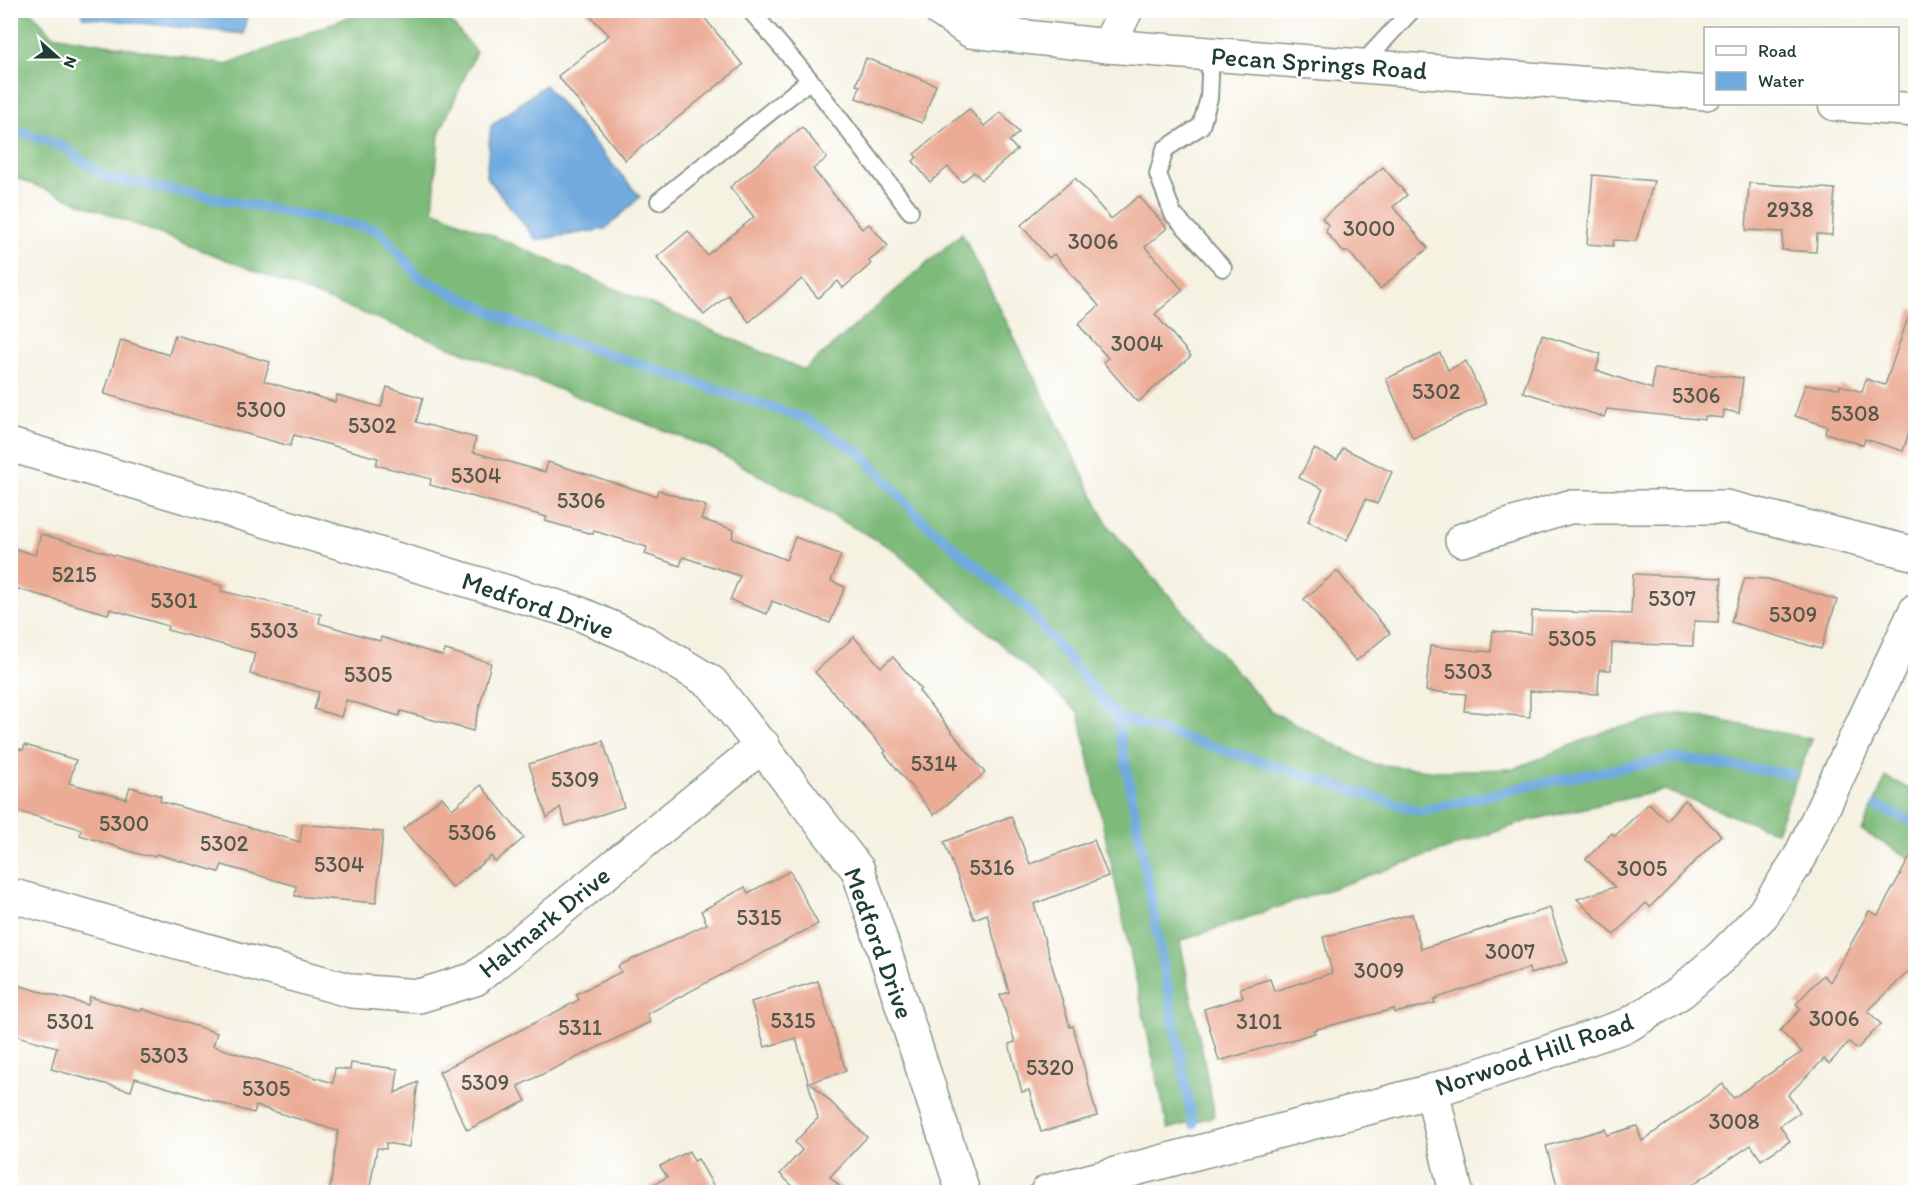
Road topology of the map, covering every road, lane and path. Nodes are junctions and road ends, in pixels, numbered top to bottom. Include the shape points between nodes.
1 (750, 10) edge
2 (940, 10) edge
3 (1126, 10) edge
4 (1412, 10) edge
5 (1108, 46) junction
6 (1210, 54) junction
7 (1360, 66) junction
8 (810, 80) junction
9 (1704, 93) edge
10 (1848, 105) edge
11 (1916, 110) edge
12 (659, 201) dead end
13 (910, 211) dead end
14 (1223, 268) dead end
15 (10, 445) edge
16 (1462, 540) dead end
17 (1916, 554) edge
18 (1916, 610) edge
19 (764, 745) junction
20 (10, 896) edge
21 (1432, 1091) junction
22 (963, 1192) edge
23 (1047, 1192) edge
24 (1456, 1192) edge

1 - 8 lane
2 - 5 street, Pecan Springs Road via 971,31
3 - 5 street
4 - 7 lane
5 - 6 street, Pecan Springs Road
6 - 7 street, Pecan Springs Road
6 - 14 lane via 1209,98 1201,126 1165,149 1158,174 1173,214
7 - 9 street, Pecan Springs Road
8 - 12 lane
8 - 13 lane
10 - 11 street
15 - 19 street, Medford Drive via 578,613 644,642 712,683
16 - 17 street via 1569,507 1726,507
18 - 21 street, Norwood Hill Road via 1800,857 1763,914 1721,957 1681,992 1628,1025
19 - 20 street, Halmark Drive via 475,979 419,996 352,991
19 - 22 street, Medford Drive via 858,870
21 - 23 street, Norwood Hill Road
21 - 24 street

